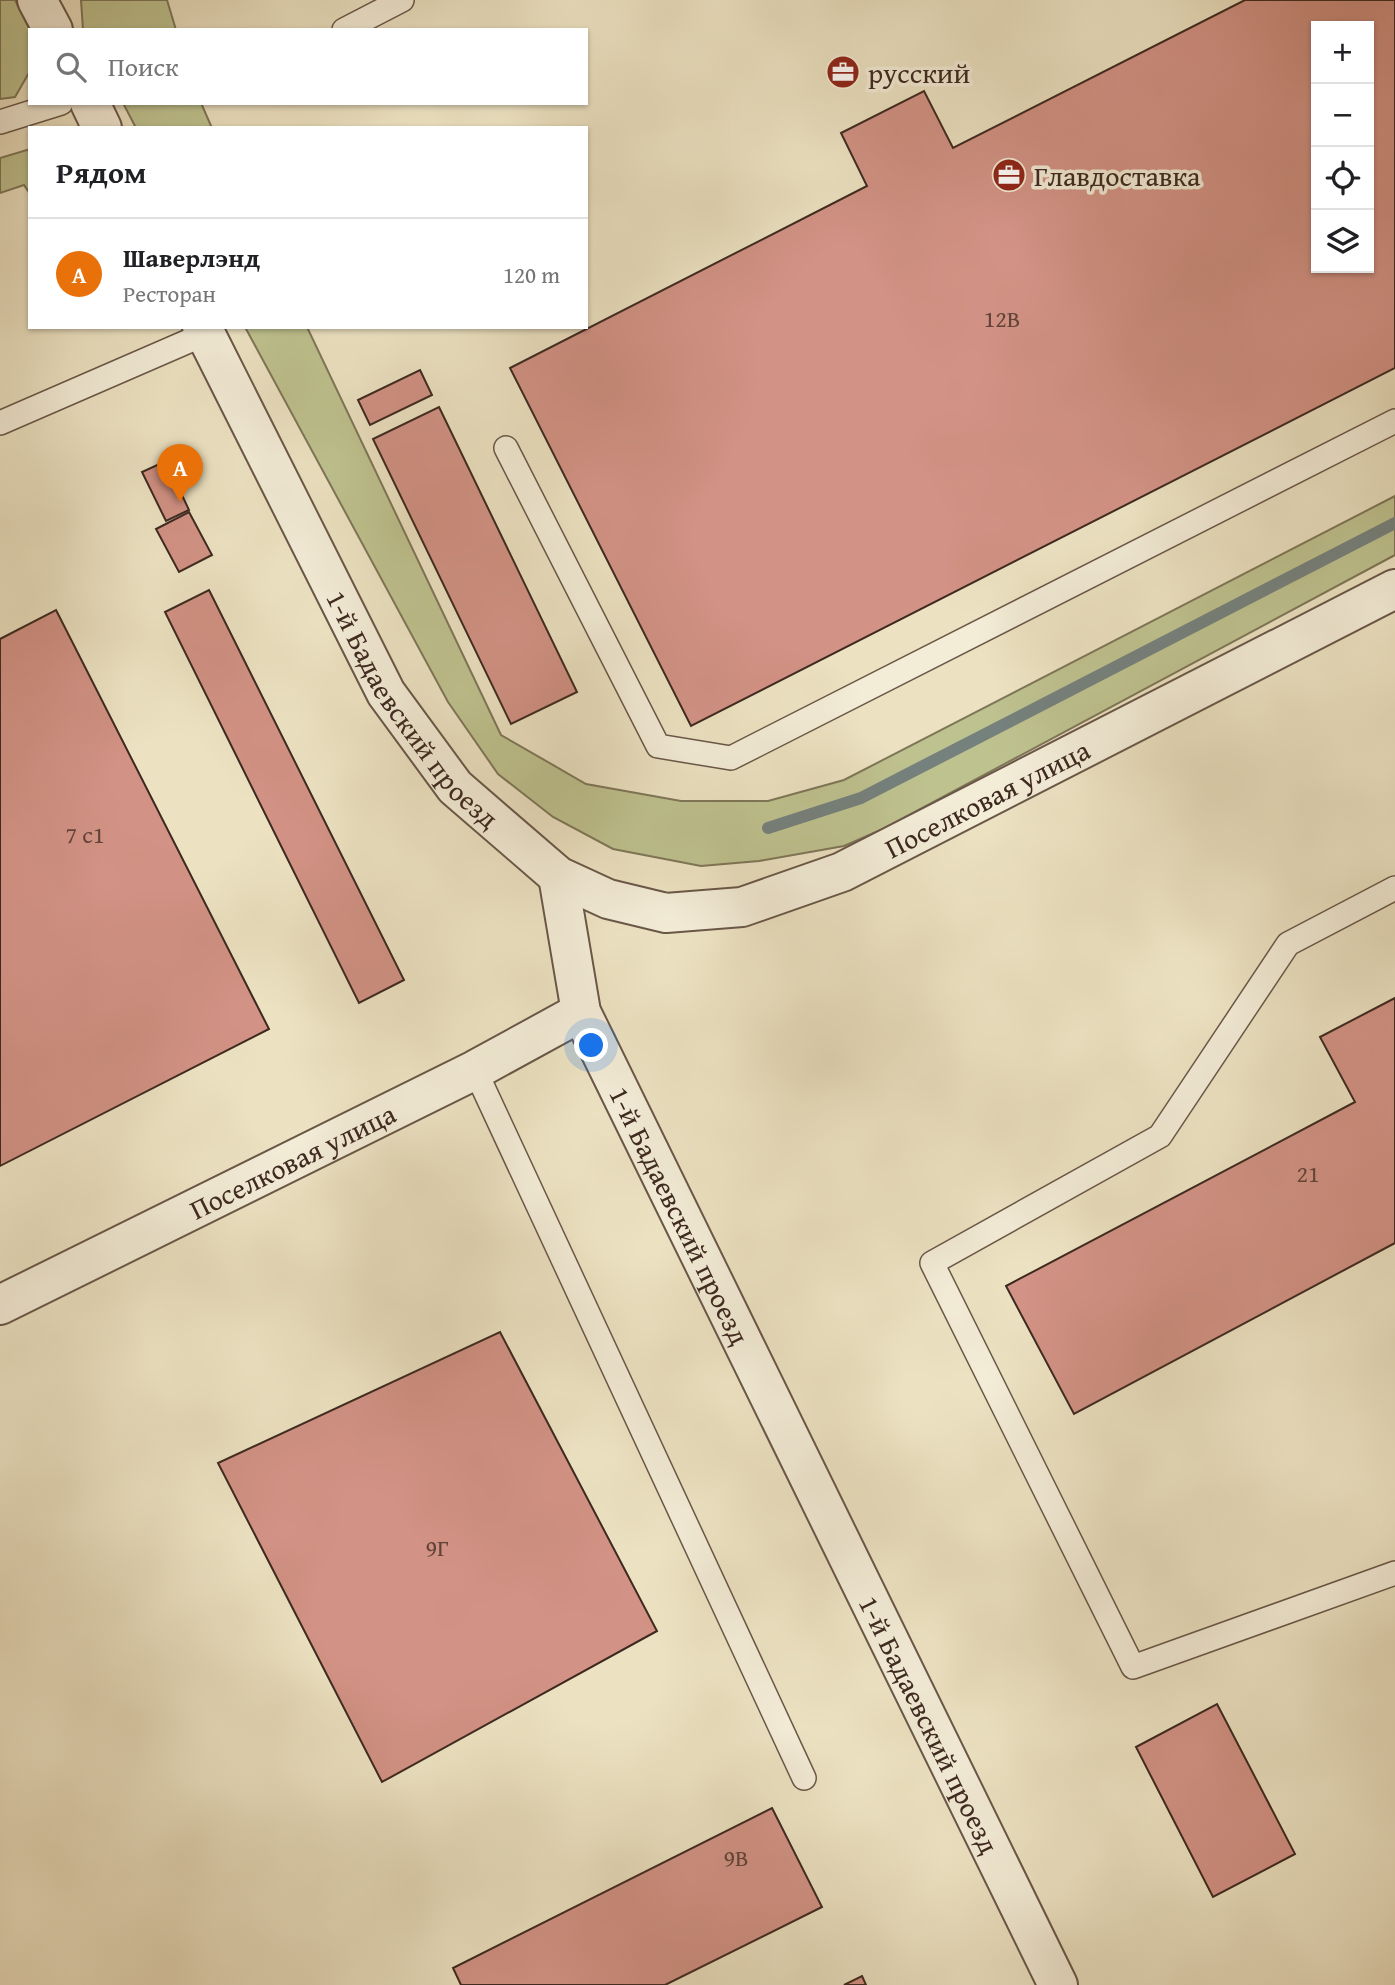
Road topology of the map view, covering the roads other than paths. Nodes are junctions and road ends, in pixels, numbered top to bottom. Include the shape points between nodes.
1 (402, 0) edge
2 (348, 28) edge
3 (55, 105) edge
4 (91, 105) edge
5 (0, 122) edge
6 (101, 126) edge
7 (204, 330) edge
8 (1395, 421) edge
9 (0, 423) edge
10 (506, 448) dead end
11 (1395, 589) edge
12 (558, 876) junction
13 (1395, 888) edge
14 (580, 1012) junction
15 (475, 1070) junction
16 (0, 1305) edge
17 (1395, 1573) edge
18 (804, 1778) dead end
19 (1058, 1985) edge

1 - 2 lane
3 - 5 lane
4 - 6 street
7 - 9 lane
7 - 12 street, 1-й Бадаевский проезд via 386,693 455,787
8 - 10 lane via 731,758 658,746
11 - 12 street, Поселковая улица via 842,872 742,907 666,913 608,899
12 - 14 street, 1-й Бадаевский проезд
13 - 17 lane via 1288,944 1160,1136 932,1263 1133,1667
14 - 15 street, Поселковая улица
14 - 19 street, 1-й Бадаевский проезд
15 - 16 street, Поселковая улица
15 - 18 lane

